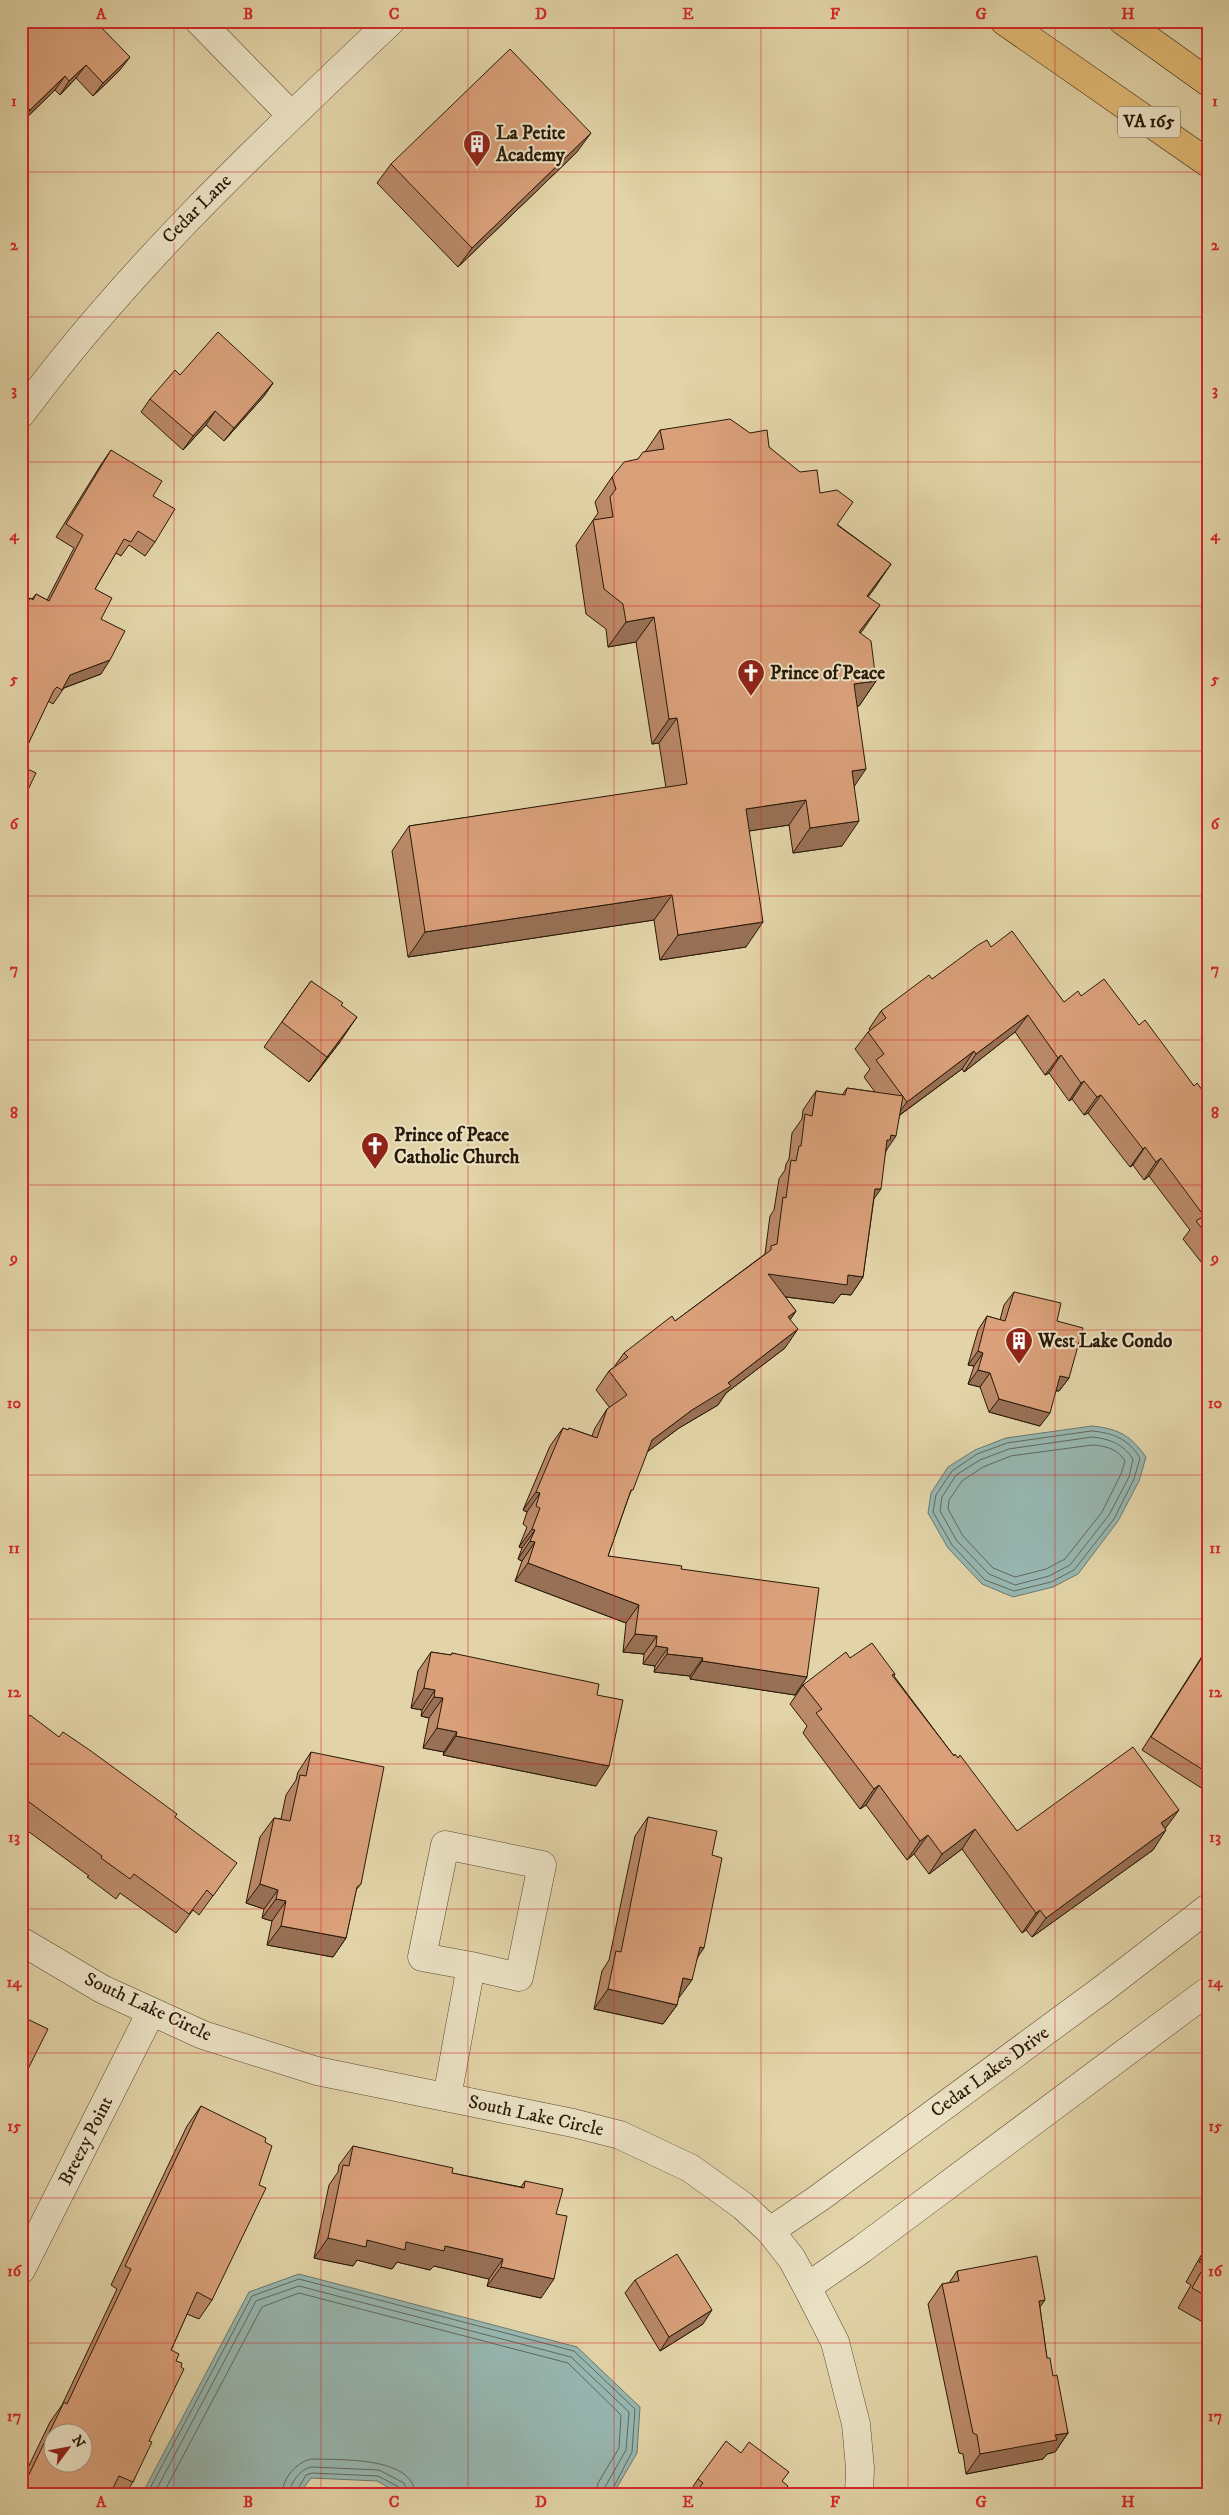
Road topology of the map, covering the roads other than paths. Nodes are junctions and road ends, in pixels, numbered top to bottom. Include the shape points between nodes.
1 (199, 21) edge
2 (390, 21) edge
3 (1004, 21) edge
4 (1123, 21) edge
5 (1208, 82) edge
6 (291, 115) junction
7 (1208, 163) edge
8 (21, 414) edge
9 (1208, 1908) edge
10 (21, 1941) edge
11 (471, 1966) junction
12 (1208, 1991) edge
13 (151, 2012) junction
14 (447, 2097) junction
15 (770, 2231) junction
16 (21, 2270) edge
17 (807, 2286) junction
18 (859, 2494) edge

1 - 6 street
2 - 6 street, Cedar Lane
3 - 7 main road, VA 165
4 - 5 main road
6 - 8 street, Cedar Lane via 160,245 98,316
9 - 15 street, Cedar Lakes Drive via 1103,1989
10 - 13 street, South Lake Circle via 102,1989
11 - 11 street via 422,1957 445,1845 542,1865 519,1977
11 - 14 street
12 - 17 street via 862,2249
13 - 14 street, South Lake Circle via 203,2034 317,2071
13 - 16 street, Breezy Point
14 - 15 street, South Lake Circle via 620,2135 690,2168 743,2206
15 - 17 street, South Lake Circle via 792,2259
17 - 18 street, South Lake Circle via 835,2342 856,2424

